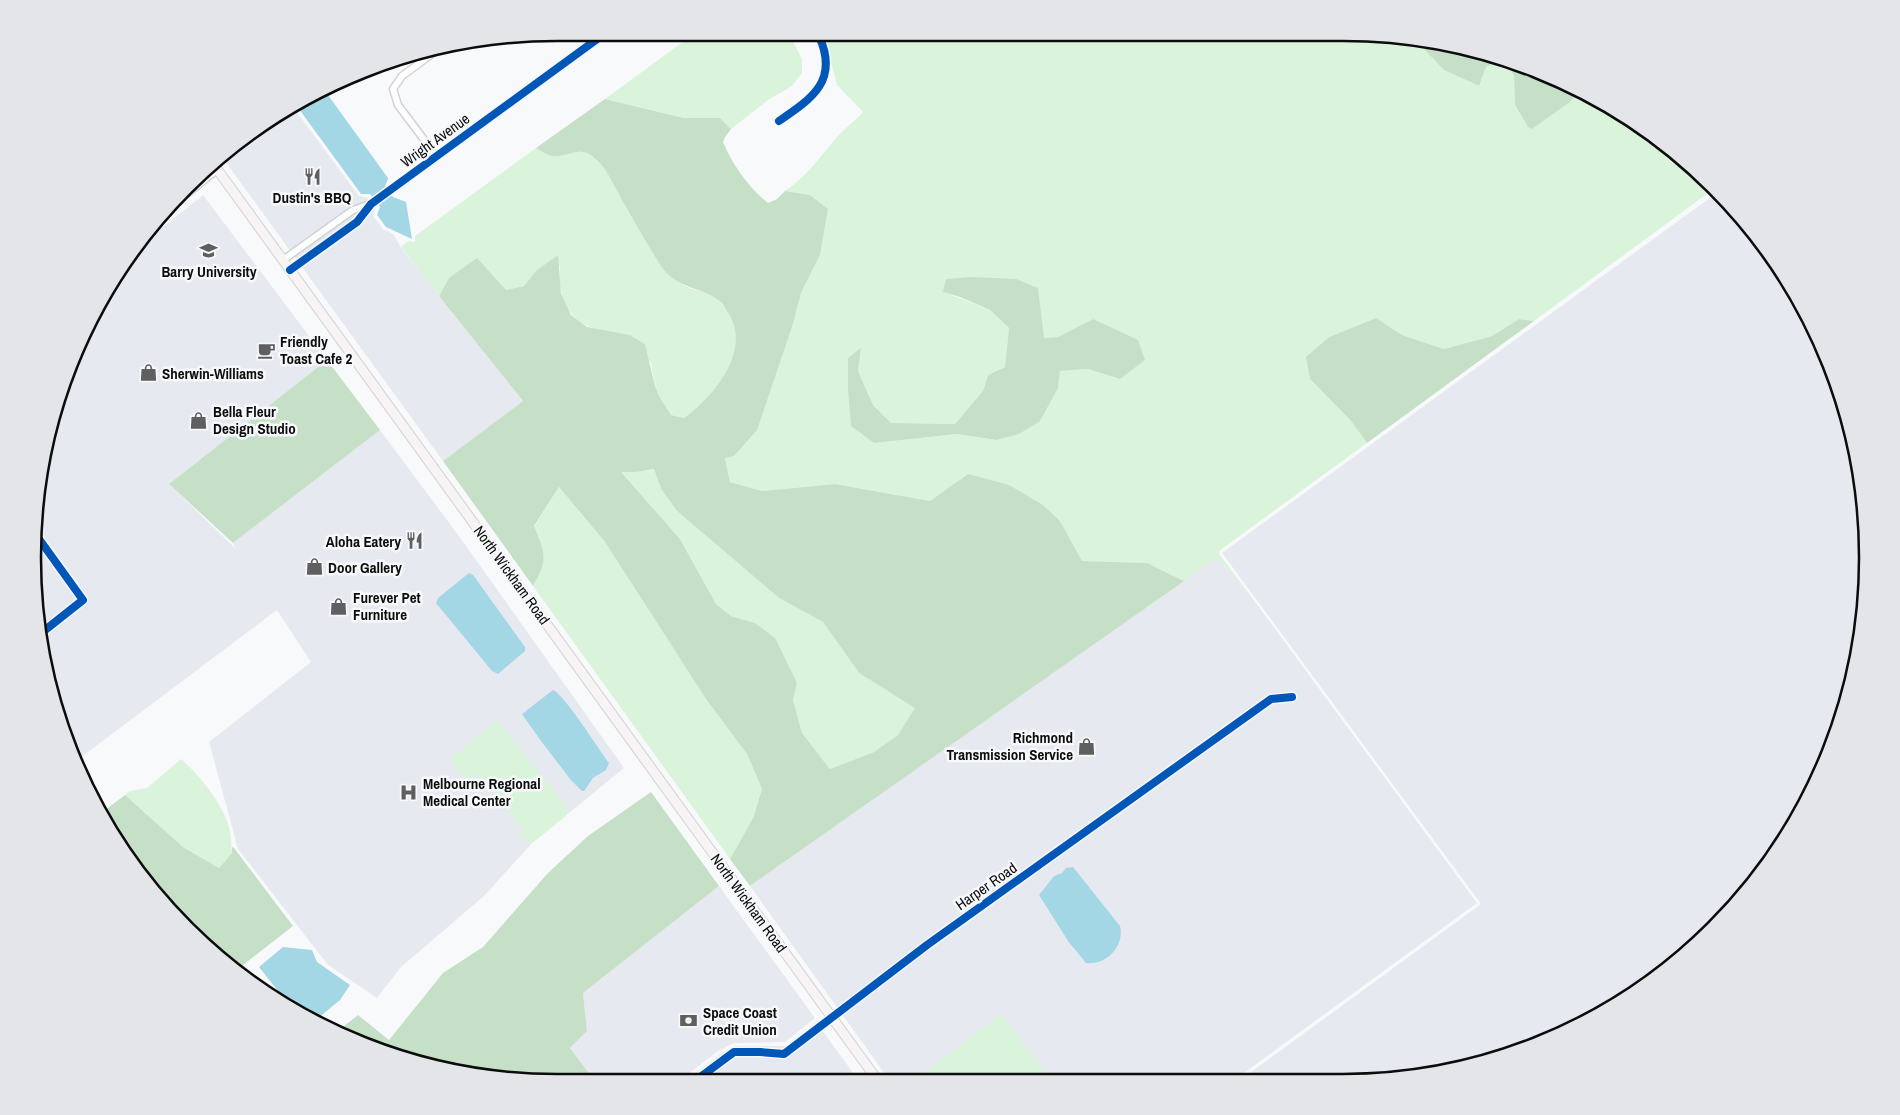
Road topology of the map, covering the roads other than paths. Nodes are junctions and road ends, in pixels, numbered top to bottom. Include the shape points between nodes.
1 (595, 41) edge
2 (821, 41) edge
3 (426, 59) edge
4 (780, 121) dead end
5 (437, 157) junction
6 (217, 169) edge
7 (371, 204) junction
8 (283, 260) junction
9 (290, 270) junction
10 (41, 542) edge
11 (47, 629) edge
12 (1292, 697) dead end
13 (832, 1017) junction
14 (704, 1074) edge
15 (873, 1074) edge

1 - 5 street, Wright Avenue
2 - 4 street via 826,51 822,83 806,102
3 - 5 street via 402,76 393,89 398,105
5 - 7 street, Wright Avenue
6 - 8 main road, North Wickham Road
7 - 8 street, Wright Avenue via 353,210
7 - 9 street, Wright Avenue via 357,222
8 - 9 main road, North Wickham Road
9 - 13 main road, North Wickham Road
10 - 11 street via 83,600
12 - 13 street, Harper Road via 1271,699 927,944
13 - 14 street, Harper Road via 784,1054 734,1052
13 - 15 main road, North Wickham Road

